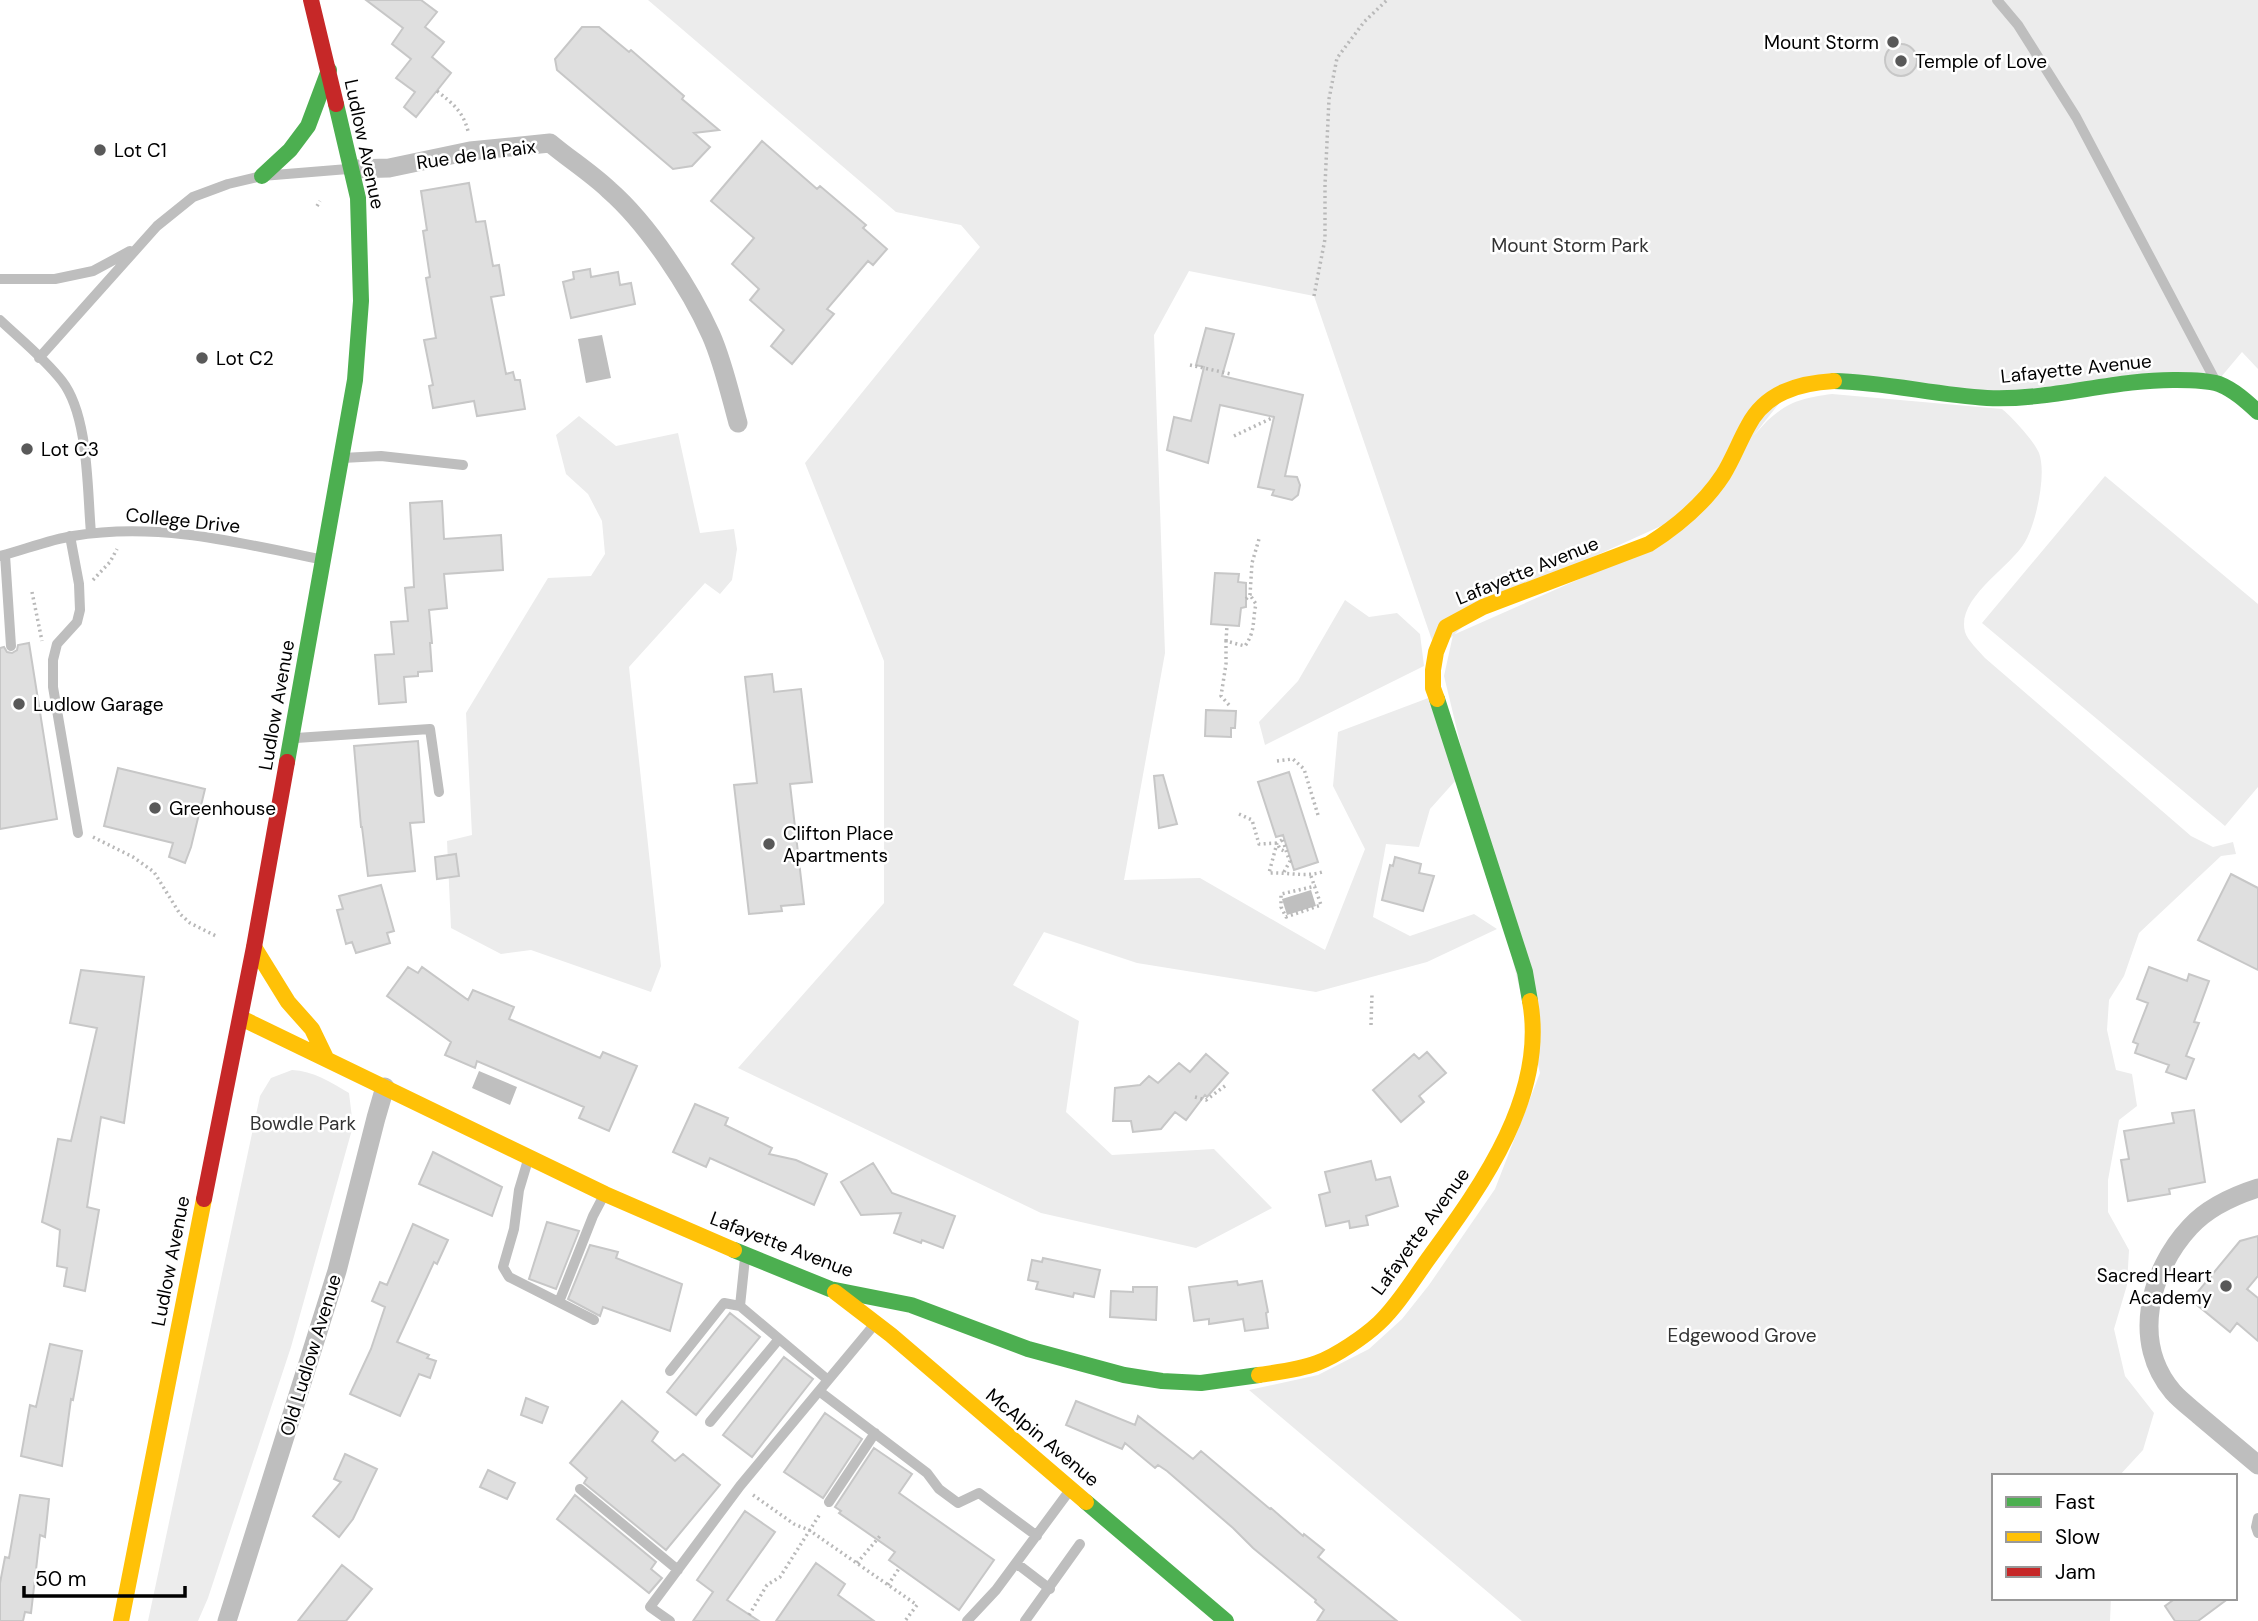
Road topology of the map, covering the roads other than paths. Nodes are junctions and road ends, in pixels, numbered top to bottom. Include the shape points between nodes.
1 (311, 0) edge
2 (1997, 0) edge
3 (329, 70) junction
4 (352, 169) junction
5 (262, 176) junction
6 (137, 248) junction
7 (0, 279) edge
8 (0, 320) edge
9 (39, 358) junction
10 (2216, 383) junction
11 (2258, 412) edge
12 (738, 423) dead end
13 (342, 458) junction
14 (463, 465) dead end
15 (91, 533) junction
16 (70, 536) junction
17 (2, 556) edge
18 (322, 560) junction
19 (11, 646) dead end
20 (292, 738) junction
21 (439, 792) dead end
22 (78, 833) road end
23 (254, 947) junction
24 (241, 1018) junction
25 (326, 1058) junction
26 (385, 1087) junction
27 (529, 1156) junction
28 (2258, 1188) edge
29 (605, 1194) junction
30 (745, 1255) junction
31 (830, 1289) junction
32 (559, 1303) junction
33 (740, 1306) junction
34 (594, 1320) dead end
35 (876, 1324) junction
36 (779, 1339) junction
37 (670, 1371) dead end
38 (828, 1380) junction
39 (819, 1391) junction
40 (710, 1422) dead end
41 (875, 1433) junction
42 (2258, 1465) edge
43 (580, 1489) dead end
44 (1072, 1489) junction
45 (829, 1502) road end
46 (2258, 1518) edge
47 (2258, 1534) edge
48 (1037, 1536) junction
49 (1080, 1544) dead end
50 (1016, 1563) junction
51 (678, 1570) junction
52 (1050, 1589) junction
53 (121, 1621) edge
54 (227, 1621) edge
55 (670, 1621) edge
56 (967, 1621) edge
57 (1025, 1621) edge
58 (1226, 1621) edge

1 - 3 street, Ludlow Avenue
2 - 10 lane via 2076,117
3 - 4 street, Ludlow Avenue
3 - 5 street via 308,126
4 - 5 lane
4 - 12 street, Rue de la Paix via 389,168 470,151 550,144 610,191 668,262 712,337
4 - 13 street, Ludlow Avenue via 360,220 361,301 355,380
5 - 6 lane via 193,197
6 - 7 lane via 93,271 55,279
6 - 9 lane
8 - 9 lane
9 - 15 lane via 75,402
10 - 11 street, Lafayette Avenue
10 - 31 street, Lafayette Avenue via 2153,379 2013,398 1859,382 1791,387 1758,409 1714,488 1672,530 1648,544 1483,607 1446,626 1436,652 1433,688 1525,972 1532,1010 1532,1058 1520,1104 1485,1177 1404,1292 1378,1322 1349,1345 1317,1363 1274,1373 1201,1383 1163,1381 1028,1349 911,1305
13 - 14 lane via 381,456
13 - 18 street, Ludlow Avenue
15 - 16 lane, College Drive
15 - 18 lane, College Drive via 151,530 203,536
16 - 17 lane, College Drive
16 - 22 lane via 80,610 77,622 57,644 52,687
17 - 19 lane
18 - 20 street, Ludlow Avenue
20 - 21 lane via 430,729
20 - 23 street, Ludlow Avenue
23 - 24 street, Ludlow Avenue
23 - 25 street
24 - 25 street, Lafayette Avenue
24 - 53 street, Ludlow Avenue
25 - 26 street, Lafayette Avenue
26 - 27 street, Lafayette Avenue
26 - 54 street, Old Ludlow Avenue via 337,1271
27 - 29 street, Lafayette Avenue
27 - 32 lane via 502,1267 509,1277
28 - 42 street via 2213,1208 2173,1247 2156,1284 2148,1325 2160,1373 2173,1393
29 - 30 street, Lafayette Avenue
29 - 32 lane
30 - 31 street, Lafayette Avenue
30 - 33 lane
31 - 35 street, McAlpin Avenue
32 - 34 lane
33 - 36 lane
33 - 37 lane via 724,1303
35 - 38 lane
35 - 44 street, McAlpin Avenue
36 - 38 lane
36 - 40 lane
38 - 39 lane
39 - 41 lane
39 - 51 lane
41 - 45 lane
41 - 48 lane via 928,1473 939,1489 958,1503 979,1493
43 - 51 lane
44 - 48 lane
44 - 58 street, McAlpin Avenue
46 - 47 lane
48 - 50 lane
49 - 52 lane
50 - 52 lane
50 - 56 lane
51 - 55 lane via 650,1607
52 - 57 lane

